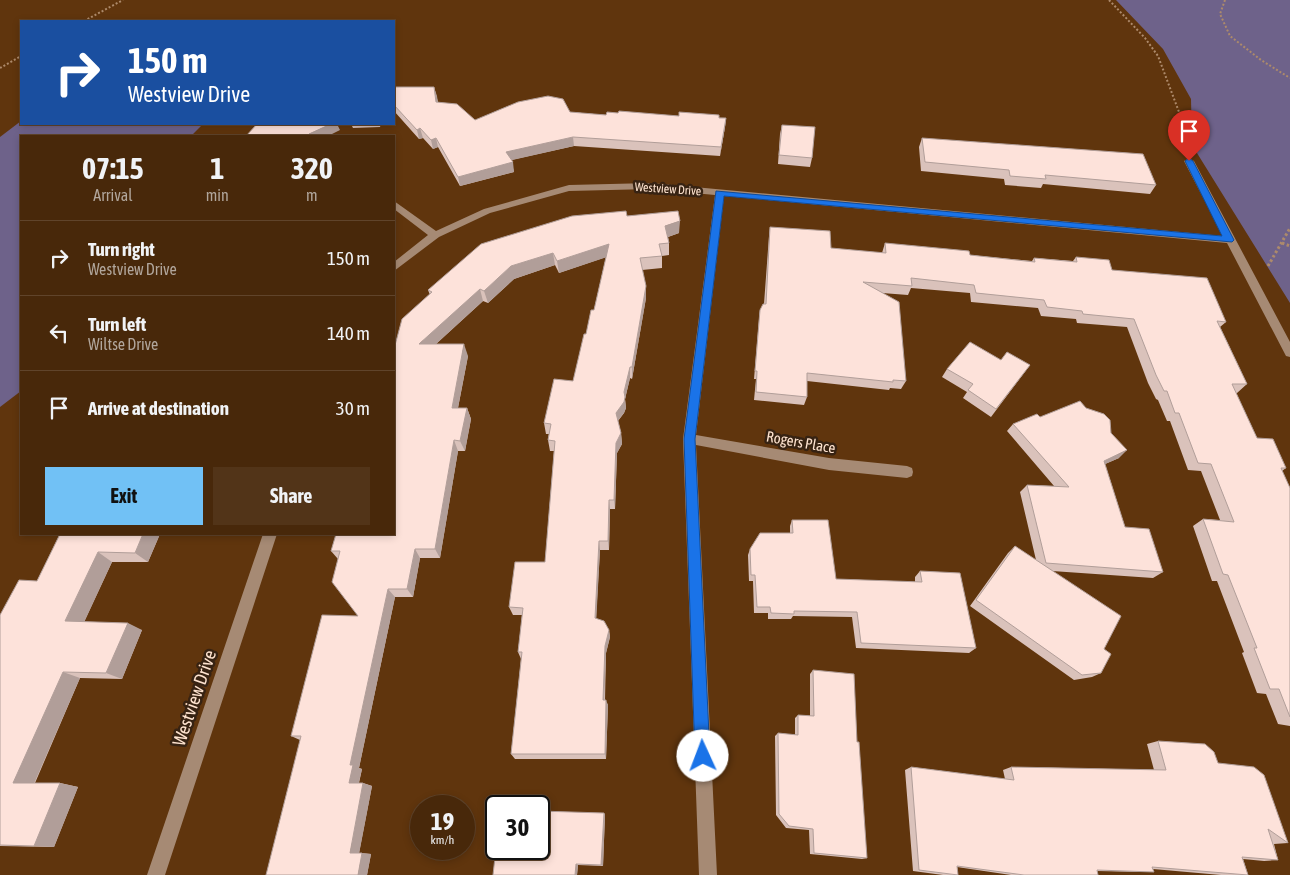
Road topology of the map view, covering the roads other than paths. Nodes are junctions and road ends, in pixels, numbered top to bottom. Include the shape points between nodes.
1 (1189, 161) road end
2 (720, 193) junction
3 (395, 205) edge
4 (435, 235) junction
5 (1229, 240) junction
6 (395, 266) edge
7 (1290, 353) edge
8 (689, 439) junction
9 (907, 472) dead end
10 (270, 535) edge
11 (156, 875) edge
12 (708, 875) edge

1 - 5 street
2 - 4 street, Westview Drive via 651,186 569,188 487,211
2 - 5 street, Westview Drive
2 - 8 street
3 - 4 street
4 - 6 street, Westview Drive
5 - 7 street
8 - 9 street, Rogers Place via 829,464
8 - 12 street
10 - 11 street, Westview Drive

